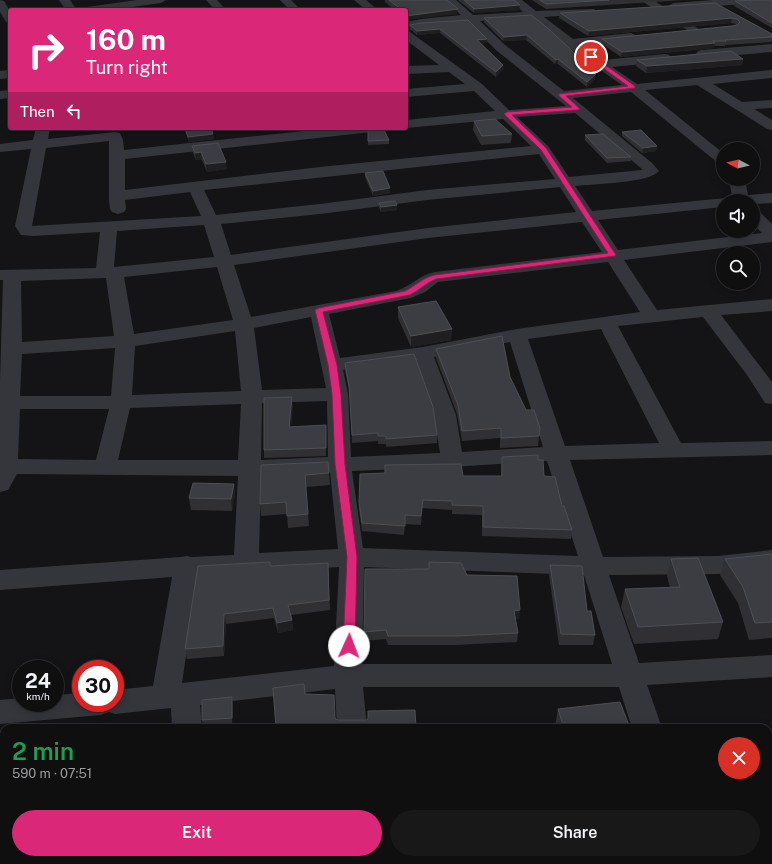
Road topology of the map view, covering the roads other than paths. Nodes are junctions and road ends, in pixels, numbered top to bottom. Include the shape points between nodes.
1 (64, 0) edge
2 (161, 0) edge
3 (211, 0) edge
4 (285, 0) edge
5 (359, 0) edge
6 (449, 0) edge
7 (515, 0) edge
8 (580, 0) edge
9 (759, 0) edge
10 (714, 1) edge
11 (0, 3) edge
12 (144, 4) edge
13 (643, 4) edge
14 (656, 7) junction
15 (70, 8) edge
16 (106, 8) edge
17 (218, 8) edge
18 (294, 8) edge
19 (370, 8) edge
20 (735, 13) edge
21 (535, 15) junction
22 (8, 17) edge
23 (472, 19) junction
24 (408, 25) edge
25 (710, 30) edge
26 (696, 31) junction
27 (680, 32) edge
28 (408, 35) edge
29 (641, 36) edge
30 (570, 43) junction
31 (772, 48) edge
32 (601, 64) junction
33 (452, 68) junction
34 (408, 70) edge
35 (772, 74) edge
36 (699, 81) junction
37 (477, 87) junction
38 (633, 87) junction
39 (408, 94) edge
40 (561, 95) junction
41 (772, 104) edge
42 (740, 106) junction
43 (577, 109) junction
44 (507, 114) junction
45 (408, 124) edge
46 (772, 126) edge
47 (43, 130) edge
48 (353, 130) edge
49 (114, 132) edge
50 (40, 144) junction
51 (0, 148) edge
52 (543, 149) junction
53 (716, 154) edge
54 (118, 155) junction
55 (565, 181) junction
56 (195, 187) junction
57 (116, 196) junction
58 (772, 198) edge
59 (760, 199) edge
60 (716, 203) edge
61 (587, 216) junction
62 (211, 220) junction
63 (760, 222) edge
64 (115, 227) junction
65 (772, 236) edge
66 (612, 255) junction
67 (224, 262) junction
68 (109, 273) junction
69 (6, 275) edge
70 (772, 304) edge
71 (319, 310) junction
72 (707, 310) junction
73 (652, 316) junction
74 (607, 322) junction
75 (6, 323) edge
76 (244, 324) junction
77 (517, 335) junction
78 (125, 341) junction
79 (12, 349) junction
80 (424, 354) junction
81 (332, 365) junction
82 (764, 372) edge
83 (337, 394) junction
84 (252, 397) junction
85 (772, 398) edge
86 (121, 402) junction
87 (9, 403) junction
88 (4, 430) edge
89 (772, 448) edge
90 (674, 450) junction
91 (557, 453) junction
92 (452, 460) junction
93 (340, 464) junction
94 (105, 468) junction
95 (250, 468) junction
96 (3, 475) edge
97 (352, 557) junction
98 (772, 559) edge
99 (246, 562) junction
100 (187, 566) junction
101 (592, 566) junction
102 (0, 580) edge
103 (772, 666) edge
104 (630, 675) junction
105 (348, 676) junction
106 (176, 696) junction
107 (124, 701) edge
108 (72, 706) edge
109 (0, 712) edge
110 (186, 724) edge
111 (352, 724) edge
112 (646, 724) edge

1 - 15 street
2 - 12 street
3 - 17 street
4 - 18 street
5 - 19 street
6 - 23 street
7 - 21 street
8 - 21 street via 600,11
9 - 10 street
10 - 14 street
10 - 20 street
11 - 22 street
12 - 16 street
13 - 14 street
14 - 26 street
21 - 23 street
21 - 30 street
23 - 24 street
23 - 40 street via 501,48
25 - 26 street
26 - 27 street
28 - 33 street
29 - 30 street
30 - 32 street
31 - 32 street
32 - 38 street
33 - 34 street
33 - 37 street
35 - 36 street
36 - 38 street
36 - 42 street
37 - 39 street
37 - 44 street
38 - 40 street
38 - 53 street
40 - 43 street
41 - 42 street
42 - 46 street
43 - 44 street
43 - 55 street via 651,171 643,175
44 - 45 street
44 - 52 street
47 - 50 street
48 - 54 street
49 - 50 street
49 - 54 street
50 - 51 street
50 - 64 street via 24,229 33,231
52 - 55 street
52 - 56 street
54 - 57 street
55 - 61 street
55 - 62 street
56 - 57 street
56 - 62 street
57 - 64 street
58 - 59 street
60 - 61 street
61 - 66 street
61 - 67 street via 428,233
62 - 64 street
62 - 67 street
63 - 65 street
64 - 68 street
65 - 66 street
66 - 71 street via 435,277 425,280 408,293
66 - 73 street
67 - 68 street
67 - 76 street
68 - 69 street
68 - 78 street
69 - 75 street
70 - 72 street
71 - 76 street
71 - 81 street
72 - 73 street
72 - 82 street
73 - 74 street
74 - 77 street
74 - 90 street
75 - 79 street
76 - 78 street
76 - 84 street
77 - 80 street
77 - 91 street
78 - 79 street
78 - 86 street
79 - 87 street
80 - 81 street
80 - 92 street via 445,415
81 - 83 street
82 - 85 street
83 - 84 street
83 - 93 street
84 - 86 street
84 - 95 street
86 - 87 street
86 - 94 street
87 - 88 street
88 - 96 street
89 - 90 street
90 - 91 street
91 - 92 street
91 - 101 street
92 - 93 street
93 - 95 street
93 - 97 street
94 - 95 street
94 - 96 street
95 - 99 street
97 - 99 street
97 - 101 street
97 - 105 street
98 - 101 street via 718,565
99 - 100 street
100 - 102 street
100 - 106 street
101 - 104 street
103 - 104 street
104 - 105 street
104 - 112 street
105 - 106 street
105 - 111 street
106 - 107 street
106 - 110 street
108 - 109 street

